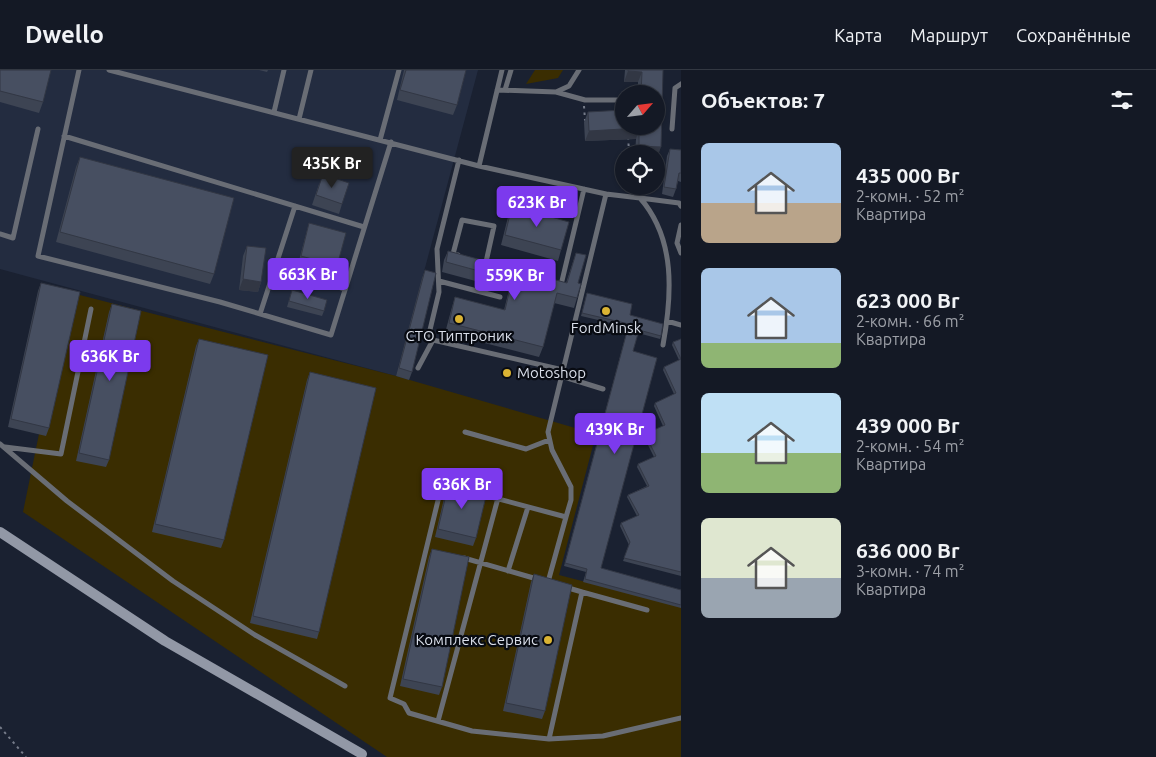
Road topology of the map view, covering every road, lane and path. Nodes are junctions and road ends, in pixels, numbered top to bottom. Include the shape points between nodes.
1 (79, 70) edge
2 (109, 70) edge
3 (284, 70) edge
4 (311, 70) edge
5 (399, 70) edge
6 (502, 70) edge
7 (511, 70) edge
8 (579, 70) edge
9 (681, 84) edge
10 (497, 90) junction
11 (505, 90) junction
12 (556, 92) junction
13 (584, 99) junction
14 (615, 100) edge
15 (274, 112) junction
16 (300, 119) junction
17 (593, 120) edge
18 (38, 129) dead end
19 (672, 129) dead end
20 (64, 136) junction
21 (380, 140) junction
22 (391, 142) junction
23 (459, 160) junction
24 (480, 166) junction
25 (584, 189) junction
26 (606, 194) junction
27 (640, 198) junction
28 (295, 206) junction
29 (681, 206) edge
30 (681, 225) edge
31 (364, 227) junction
32 (0, 234) edge
33 (681, 253) edge
34 (461, 256) edge
35 (477, 260) edge
36 (486, 262) junction
37 (495, 265) edge
38 (275, 268) junction
39 (439, 281) junction
40 (552, 282) edge
41 (345, 289) junction
42 (500, 297) dead end
43 (91, 309) dead end
44 (260, 314) junction
45 (667, 322) junction
46 (681, 325) edge
47 (432, 340) junction
48 (663, 345) dead end
49 (418, 368) dead end
50 (563, 370) junction
51 (561, 376) junction
52 (603, 389) dead end
53 (465, 432) dead end
54 (549, 440) junction
55 (2, 445) edge
56 (461, 489) edge
57 (470, 491) edge
58 (498, 498) junction
59 (528, 507) junction
60 (566, 516) junction
61 (0, 532) edge
62 (426, 549) junction
63 (435, 551) edge
64 (454, 556) edge
65 (482, 563) junction
66 (508, 571) junction
67 (548, 582) junction
68 (582, 592) junction
69 (647, 610) dead end
70 (345, 686) dead end
71 (681, 718) edge
72 (438, 721) junction
73 (0, 727) edge
74 (549, 740) junction
75 (362, 754) dead end
76 (26, 757) edge

1 - 20 lane
2 - 15 lane
3 - 15 lane
4 - 16 lane
5 - 21 lane
6 - 10 lane
7 - 11 lane
8 - 12 lane via 569,86
9 - 19 lane via 675,88
10 - 11 lane
10 - 24 lane
11 - 12 lane
12 - 13 lane
13 - 14 lane
13 - 17 path via 585,120
15 - 16 lane
16 - 21 lane
18 - 32 lane via 13,238
20 - 28 lane
20 - 44 lane via 38,256
21 - 22 lane
22 - 23 lane
22 - 31 lane
23 - 24 lane
23 - 39 lane via 437,249
24 - 25 lane
25 - 26 lane
25 - 40 lane via 561,285
26 - 27 lane
26 - 50 lane
27 - 29 lane via 679,203
27 - 45 lane via 652,212 666,248 670,291
28 - 31 lane
28 - 38 lane
30 - 33 lane via 677,243
31 - 41 lane
34 - 36 lane via 453,254 462,220 494,226
35 - 36 lane
36 - 37 lane
38 - 41 lane
38 - 44 lane
39 - 42 lane
39 - 47 lane via 429,334
41 - 44 lane via 331,335
43 - 55 lane via 61,454
45 - 46 lane
45 - 48 lane
47 - 49 lane
47 - 50 lane
50 - 51 lane
51 - 52 lane
51 - 54 lane
53 - 54 lane via 526,449
54 - 60 lane via 571,487
55 - 70 lane via 67,501 173,581 255,635
56 - 62 lane via 442,484
57 - 58 lane
58 - 59 lane
58 - 65 lane
59 - 60 lane
59 - 66 lane
60 - 67 lane
61 - 75 main road via 165,641
62 - 63 lane
62 - 72 lane via 390,698 404,704 409,713
64 - 65 lane
65 - 66 lane
65 - 72 lane
66 - 67 lane
67 - 68 lane
68 - 69 lane
68 - 74 lane
71 - 74 lane via 603,736
72 - 74 lane via 472,731
73 - 76 path

